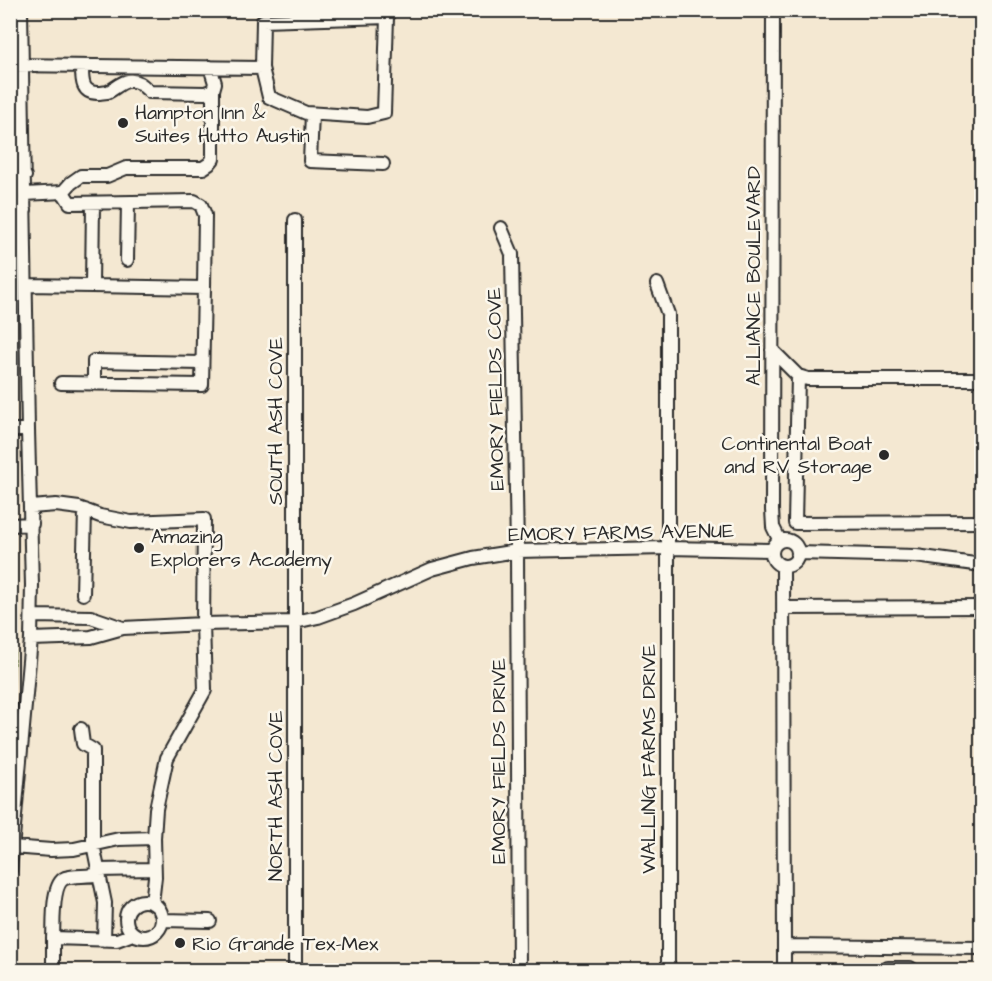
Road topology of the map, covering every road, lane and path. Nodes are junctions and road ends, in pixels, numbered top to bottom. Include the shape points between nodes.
1 (21, 10) edge
2 (773, 10) edge
3 (385, 14) edge
4 (10, 65) edge
5 (24, 65) junction
6 (82, 66) junction
7 (210, 67) junction
8 (262, 68) junction
9 (213, 90) junction
10 (312, 114) junction
11 (383, 164) dead end
12 (25, 176) junction
13 (10, 187) edge
14 (63, 192) junction
15 (25, 194) junction
16 (10, 203) edge
17 (93, 203) junction
18 (128, 203) junction
19 (25, 210) junction
20 (295, 219) dead end
21 (501, 228) dead end
22 (127, 260) dead end
23 (657, 284) dead end
24 (26, 285) junction
25 (92, 286) junction
26 (204, 288) junction
27 (772, 350) junction
28 (202, 363) junction
29 (798, 376) junction
30 (981, 379) edge
31 (61, 383) dead end
32 (94, 383) junction
33 (10, 430) edge
34 (28, 430) junction
35 (31, 507) junction
36 (85, 510) junction
37 (981, 522) edge
38 (32, 524) junction
39 (10, 525) edge
40 (776, 545) junction
41 (668, 548) junction
42 (517, 551) junction
43 (798, 554) junction
44 (981, 565) edge
45 (783, 566) junction
46 (83, 594) dead end
47 (981, 607) edge
48 (783, 608) junction
49 (32, 616) junction
50 (295, 622) junction
51 (203, 624) junction
52 (123, 628) junction
53 (31, 639) junction
54 (81, 729) dead end
55 (154, 838) junction
56 (93, 844) junction
57 (12, 847) junction
58 (154, 869) junction
59 (10, 872) edge
60 (98, 872) junction
61 (152, 903) junction
62 (162, 920) junction
63 (210, 921) dead end
64 (133, 933) junction
65 (53, 938) junction
66 (104, 940) junction
67 (784, 946) junction
68 (981, 948) edge
69 (53, 970) edge
70 (295, 970) edge
71 (519, 970) edge
72 (668, 970) edge
73 (784, 970) edge
74 (886, 970) edge
75 (913, 970) edge

1 - 5 street
2 - 27 street, ALLIANCE BOULEVARD
3 - 8 street via 263,21
3 - 10 street via 384,113 367,117
4 - 5 street
5 - 6 street
5 - 12 street
6 - 7 street
6 - 9 street via 82,83 94,93 108,92 128,82 139,83 150,92
7 - 8 street
7 - 9 street
8 - 10 street via 268,97
9 - 14 street via 213,159 209,164 203,168 126,168 107,176 81,176
10 - 11 street via 310,161
12 - 13 street
12 - 15 street
14 - 15 street
14 - 17 street via 70,203
15 - 19 street
16 - 19 street
17 - 18 street
17 - 25 street
18 - 22 street
18 - 26 street via 194,201 201,206 205,215
19 - 24 street
20 - 50 street, SOUTH ASH COVE
21 - 42 street, EMORY FIELDS COVE via 512,254
23 - 41 street, WALLING FARMS DRIVE via 668,314
24 - 25 street
24 - 34 street
25 - 26 street
26 - 28 street
27 - 29 street
27 - 40 street, ALLIANCE BOULEVARD via 772,510
28 - 32 street via 94,361
28 - 32 street via 202,386
29 - 30 street
29 - 37 street via 795,523
31 - 32 street
33 - 34 street
34 - 35 street
35 - 36 street via 56,504
35 - 38 street
36 - 46 street
36 - 51 street via 131,522 204,519
38 - 39 street
38 - 49 street
40 - 41 street, EMORY FARMS AVENUE
40 - 43 street via 792,542
40 - 45 street via 773,559
41 - 42 street, EMORY FARMS AVENUE
41 - 72 street, WALLING FARMS DRIVE
42 - 50 street, EMORY FARMS AVENUE via 432,569 354,604
42 - 71 street, EMORY FIELDS DRIVE
43 - 44 street via 916,556
43 - 45 street via 791,564
45 - 48 street
47 - 48 street
48 - 67 street
49 - 52 street, EMORY FARMS AVENUE via 91,617
49 - 53 street
50 - 51 street, EMORY FARMS AVENUE
50 - 70 street, NORTH ASH COVE
51 - 52 street, EMORY FARMS AVENUE
51 - 55 street via 205,690 167,758
52 - 53 street, EMORY FARMS AVENUE via 92,637
53 - 57 street
54 - 56 street via 83,744 93,750
55 - 56 street
55 - 58 street
56 - 57 street via 51,850
56 - 60 street
57 - 59 street
58 - 60 street
58 - 61 street
60 - 65 street via 65,878 58,884
60 - 66 street via 105,903
61 - 62 street via 159,908
61 - 64 street via 137,902 128,909 125,921
62 - 63 street
62 - 64 street via 153,935 141,937
64 - 66 street via 123,939
65 - 66 street
65 - 69 street
67 - 68 street
67 - 73 street
74 - 75 street

